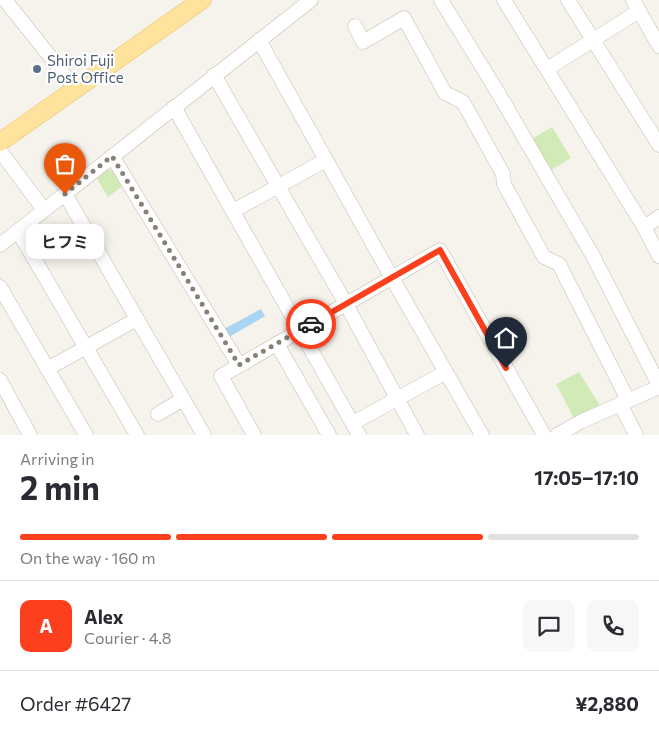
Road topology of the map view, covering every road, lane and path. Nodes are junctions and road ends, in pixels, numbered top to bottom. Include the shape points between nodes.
1 (6, 0) edge
2 (202, 0) edge
3 (311, 0) edge
4 (441, 0) edge
5 (504, 0) edge
6 (568, 0) edge
7 (636, 6) edge
8 (355, 26) dead end
9 (259, 40) junction
10 (593, 40) junction
11 (659, 46) edge
12 (547, 69) junction
13 (214, 75) junction
14 (76, 89) junction
15 (174, 107) junction
16 (0, 142) edge
17 (659, 145) edge
18 (0, 151) edge
19 (112, 156) junction
20 (326, 160) junction
21 (278, 186) junction
22 (65, 194) junction
23 (44, 210) junction
24 (233, 211) junction
25 (659, 217) edge
26 (644, 227) junction
27 (18, 231) junction
28 (0, 245) edge
29 (659, 256) edge
30 (392, 278) junction
31 (0, 287) edge
32 (346, 304) junction
33 (137, 319) junction
34 (300, 330) junction
35 (277, 344) junction
36 (86, 347) junction
37 (239, 365) junction
38 (48, 369) junction
39 (446, 372) junction
40 (0, 380) edge
41 (659, 386) edge
42 (4, 399) edge
43 (183, 399) junction
44 (398, 399) junction
45 (624, 402) junction
46 (158, 414) dead end
47 (356, 429) edge
48 (133, 434) edge
49 (30, 435) edge
50 (86, 435) edge
51 (204, 435) edge
52 (254, 435) edge
53 (329, 435) edge
54 (417, 435) edge
55 (482, 435) edge
56 (544, 435) edge
57 (558, 435) edge
58 (636, 435) edge

1 - 14 street
2 - 14 main road
3 - 9 street
4 - 41 street via 593,256
5 - 12 street
6 - 10 street
7 - 10 street
7 - 11 street
8 - 45 street via 364,42 404,18 445,93 463,102 544,257 559,264
9 - 13 street
9 - 20 street
10 - 12 street
10 - 17 street
12 - 26 street
13 - 15 street
13 - 21 street
14 - 16 main road
15 - 19 street
15 - 24 street
18 - 23 street
19 - 22 street
19 - 37 street
20 - 21 street
20 - 30 street
21 - 24 street
21 - 32 street
22 - 23 street
22 - 33 street
23 - 27 street
24 - 34 street
25 - 26 street
26 - 29 street
27 - 28 street
27 - 36 street
30 - 32 street
30 - 39 street
30 - 56 street via 440,250
31 - 38 street
32 - 34 street
32 - 44 street
33 - 36 street
33 - 43 street
34 - 35 street
34 - 47 street
35 - 37 street
35 - 53 street
36 - 38 street
36 - 48 street
37 - 52 street via 221,376
38 - 50 street
39 - 44 street
39 - 55 street
40 - 42 street
41 - 45 street
42 - 49 street
43 - 46 street
43 - 51 street
44 - 47 street
44 - 54 street
45 - 57 street
45 - 58 street

